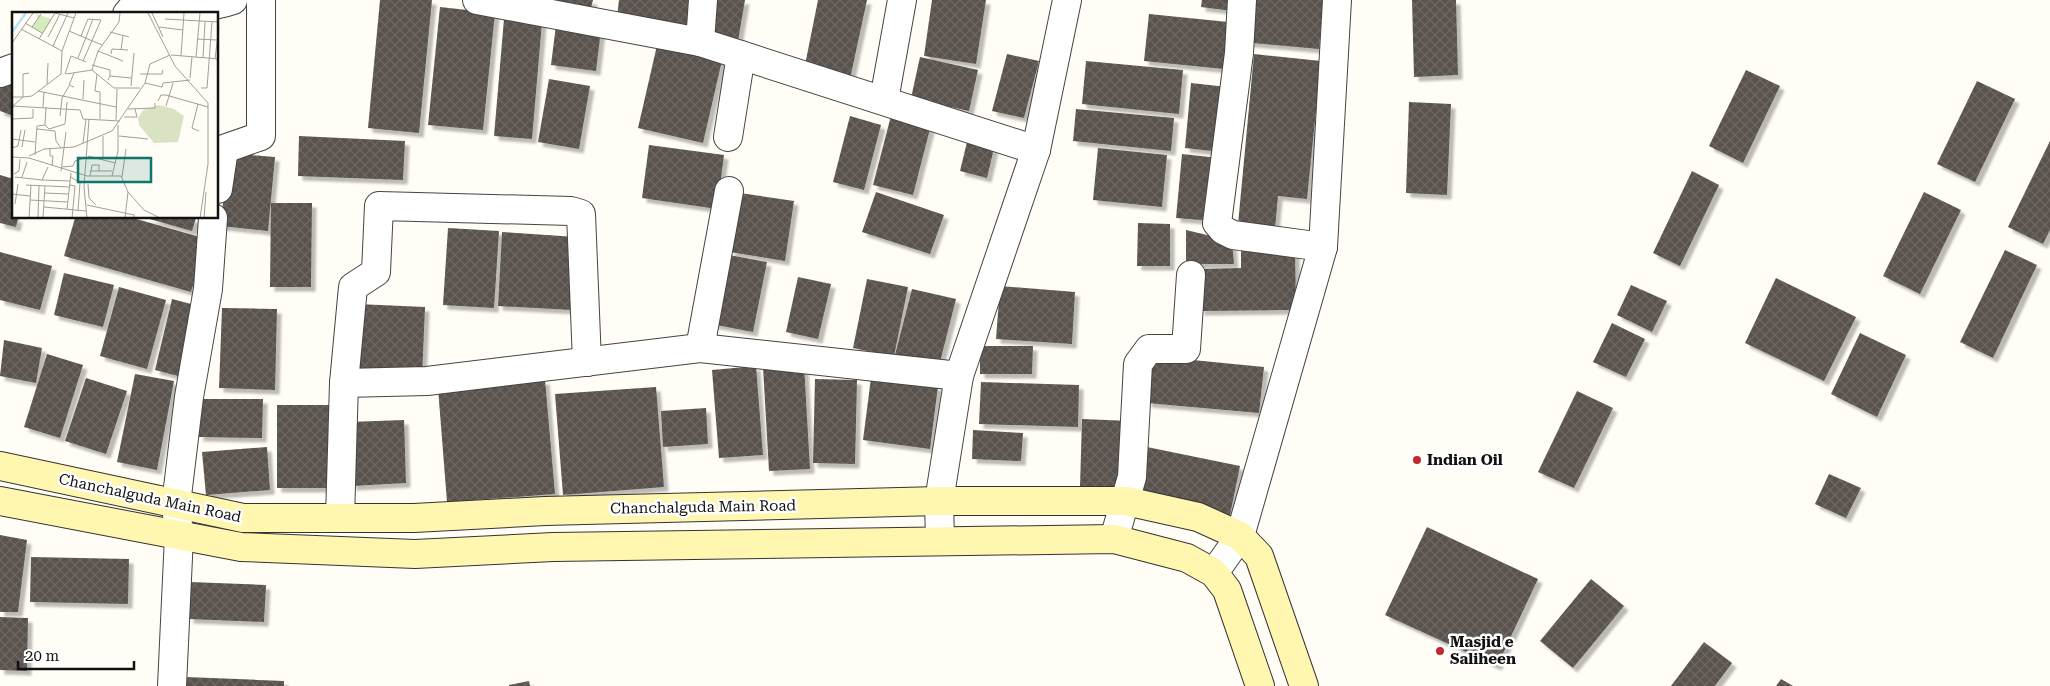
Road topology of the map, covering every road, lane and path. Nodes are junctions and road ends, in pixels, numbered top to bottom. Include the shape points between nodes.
1 (233, 0) edge
2 (261, 0) edge
3 (477, 0) edge
4 (703, 0) edge
5 (902, 0) edge
6 (1067, 0) edge
7 (1242, 0) edge
8 (1337, 0) edge
9 (129, 12) edge
10 (700, 42) junction
11 (741, 56) junction
12 (12, 69) edge
13 (0, 73) edge
14 (884, 100) junction
15 (728, 138) dead end
16 (1036, 150) junction
17 (219, 182) edge
18 (729, 191) dead end
19 (213, 219) edge
20 (1323, 247) junction
21 (1191, 274) dead end
22 (700, 348) junction
23 (586, 362) junction
24 (959, 376) junction
25 (344, 383) junction
26 (0, 466) edge
27 (939, 500) junction
28 (0, 501) edge
29 (1126, 501) junction
30 (176, 504) junction
31 (340, 518) junction
32 (179, 536) junction
33 (1240, 536) junction
34 (1114, 539) junction
35 (940, 540) junction
36 (1214, 573) junction
37 (172, 686) edge
38 (1260, 686) edge
39 (1304, 686) edge

1 - 9 street via 219,5 133,8
2 - 17 street via 261,136 224,149
3 - 10 street
4 - 10 street
5 - 14 street
6 - 16 street
7 - 20 street via 1239,53 1218,223 1223,230 1234,235
8 - 20 street
10 - 11 street
11 - 14 street
11 - 15 street
12 - 13 street
14 - 16 street
16 - 24 street
18 - 22 street
19 - 30 street via 208,289 189,397
20 - 33 street
21 - 29 street via 1186,349 1149,349 1138,364 1132,477
22 - 23 street
22 - 24 street
23 - 25 street via 427,381
23 - 25 street via 581,214 571,211 379,206 376,272 354,287
24 - 27 street
25 - 31 street
26 - 30 main road, Chanchalguda Main Road
27 - 29 main road, Chanchalguda Main Road
27 - 31 main road, Chanchalguda Main Road
27 - 35 street
28 - 32 main road, Chanchalguda Main Road
29 - 33 main road, Chanchalguda Main Road via 1198,517
29 - 34 street
30 - 31 main road, Chanchalguda Main Road via 243,518
30 - 32 street
32 - 35 main road, Chanchalguda Main Road via 241,547 415,554 553,547
32 - 37 street
33 - 36 street
33 - 39 main road, Chanchalguda Main Road via 1259,556
34 - 35 main road, Chanchalguda Main Road
34 - 36 main road, Chanchalguda Main Road via 1187,558
36 - 38 main road, Chanchalguda Main Road via 1227,590

